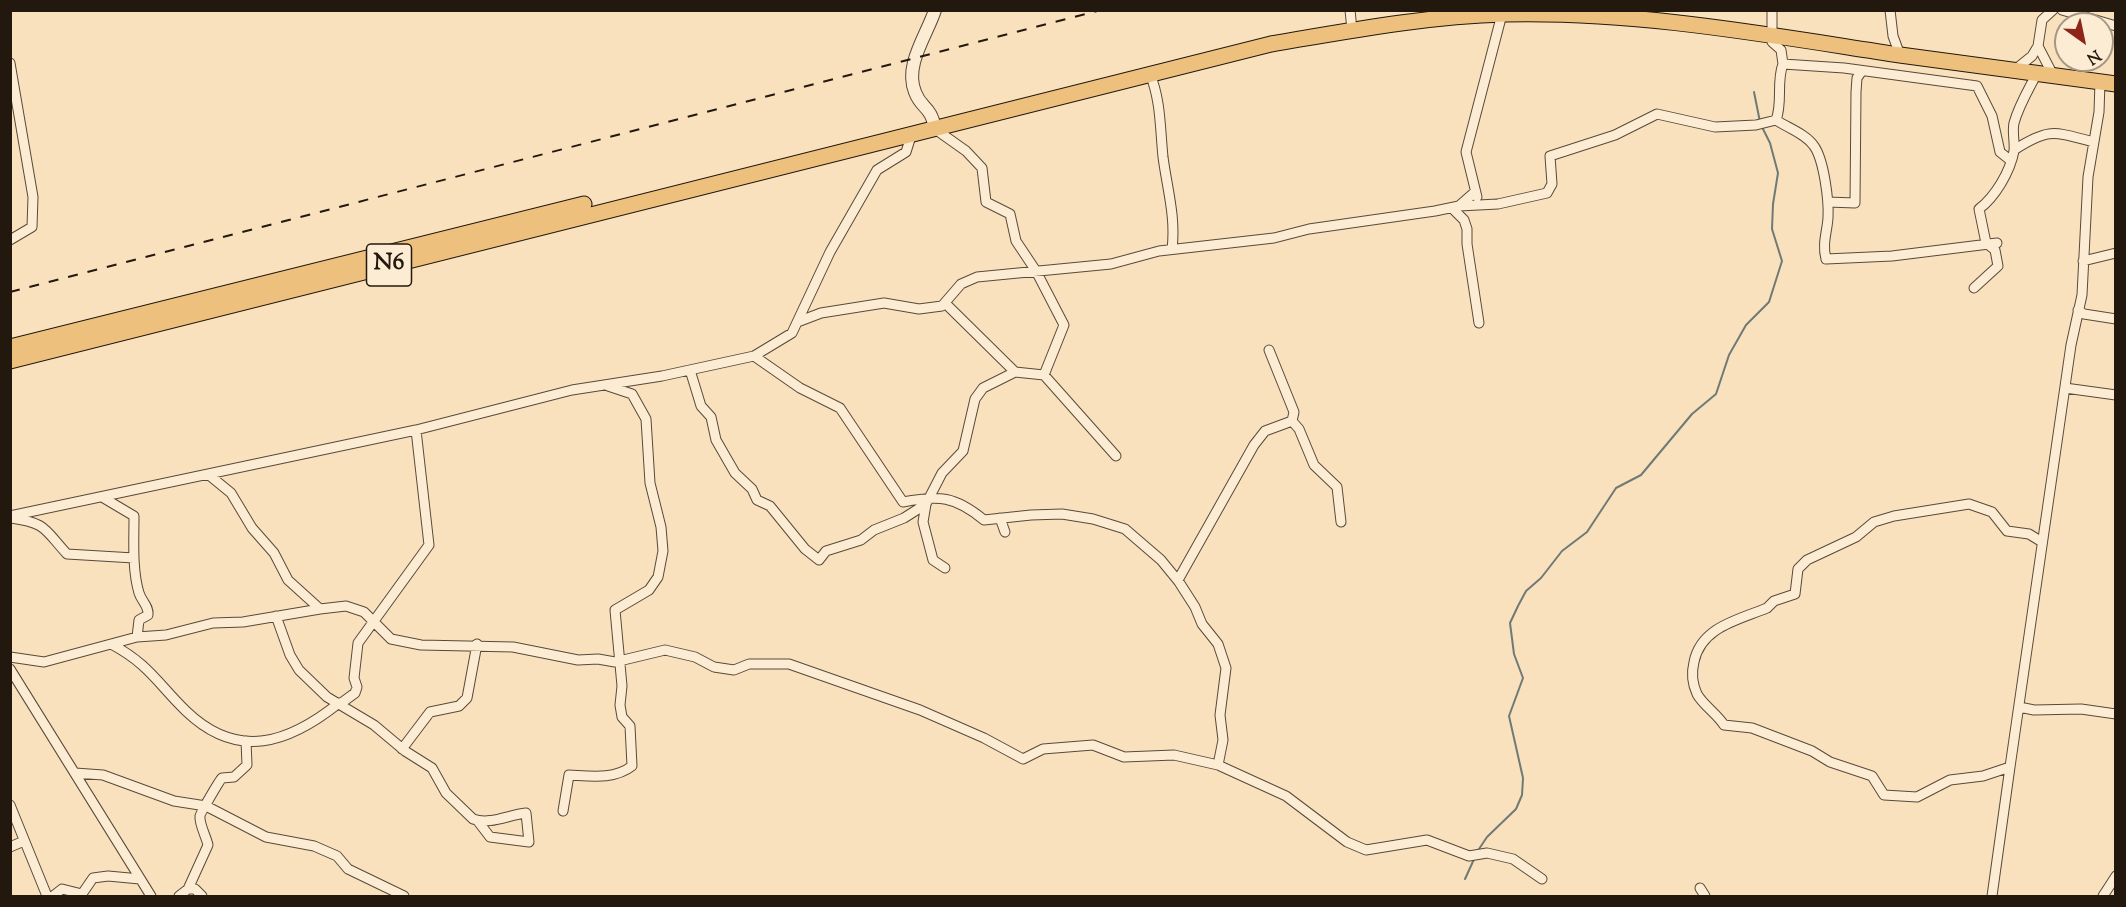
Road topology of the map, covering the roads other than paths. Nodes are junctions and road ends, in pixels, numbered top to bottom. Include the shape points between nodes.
1 (935, 10) edge
2 (1350, 10) edge
3 (1772, 10) edge
4 (1890, 10) edge
5 (2053, 10) edge
6 (2062, 10) edge
7 (1502, 14) junction
8 (2115, 26) edge
9 (1352, 30) junction
10 (1772, 33) junction
11 (2038, 46) junction
12 (1900, 55) junction
13 (10, 63) edge
14 (1783, 64) junction
15 (2016, 69) junction
16 (1862, 71) junction
17 (2037, 73) junction
18 (1150, 74) junction
19 (2053, 75) junction
20 (2108, 83) edge
21 (1776, 120) junction
22 (935, 129) junction
23 (912, 133) junction
24 (2094, 142) junction
25 (2012, 155) junction
26 (768, 168) junction
27 (1475, 192) junction
28 (1828, 202) junction
29 (1483, 204) junction
30 (1456, 207) junction
31 (10, 240) edge
32 (1986, 243) junction
33 (1997, 243) dead end
34 (1172, 249) junction
35 (2115, 254) edge
36 (2084, 261) junction
37 (1036, 271) junction
38 (1974, 288) dead end
39 (945, 303) junction
40 (2078, 310) junction
41 (2115, 319) edge
42 (800, 321) junction
43 (1479, 323) dead end
44 (10, 347) edge
45 (1269, 350) dead end
46 (754, 356) junction
47 (10, 361) edge
48 (690, 370) junction
49 (1016, 372) junction
50 (1044, 375) junction
51 (604, 385) junction
52 (2065, 388) junction
53 (2115, 395) edge
54 (1292, 421) junction
55 (416, 430) junction
56 (1116, 456) dead end
57 (209, 476) junction
58 (102, 497) junction
59 (929, 500) junction
60 (10, 517) edge
61 (1000, 518) junction
62 (1341, 522) dead end
63 (1005, 532) dead end
64 (2042, 543) junction
65 (134, 558) junction
66 (945, 568) dead end
67 (1178, 580) junction
68 (320, 609) junction
69 (276, 616) junction
70 (373, 622) junction
71 (137, 637) junction
72 (111, 644) junction
73 (477, 644) junction
74 (10, 657) edge
75 (620, 661) junction
76 (10, 669) edge
77 (339, 703) junction
78 (2019, 707) junction
79 (2115, 714) edge
80 (246, 741) junction
81 (402, 748) junction
82 (1218, 765) junction
83 (2010, 767) junction
84 (75, 773) junction
85 (10, 805) edge
86 (206, 806) junction
87 (563, 811) dead end
88 (477, 820) junction
89 (24, 841) junction
90 (10, 847) edge
91 (2115, 876) edge
92 (140, 879) junction
93 (1542, 879) dead end
94 (188, 889) junction
95 (47, 897) edge
96 (52, 897) edge
97 (151, 897) edge
98 (179, 897) edge
99 (202, 897) edge
100 (404, 897) edge
101 (1992, 897) edge
102 (2103, 897) edge

1 - 22 street via 917,51 913,76 915,94 932,113
2 - 9 street
3 - 10 street
4 - 12 street
5 - 11 street via 2042,20
6 - 8 street
7 - 9 highway, N6
7 - 10 highway, N6 via 1597,15
7 - 27 street via 1466,152
9 - 18 highway, N6 via 1271,44
10 - 12 highway, N6
10 - 14 street via 1772,42 1781,50
11 - 15 street
11 - 19 street
12 - 15 highway, N6
13 - 31 street via 33,197 32,227
14 - 16 street
14 - 21 street
15 - 17 highway, N6
16 - 25 street via 1977,86 1992,116 2000,152
16 - 28 street via 1856,92 1855,203
17 - 19 highway, N6
17 - 25 street via 2018,110
18 - 22 highway, N6
18 - 34 street via 1158,92 1163,157 1173,210
19 - 20 highway, N6
20 - 24 street
21 - 28 street via 1815,146
21 - 29 street via 1756,126 1715,127 1657,114 1615,135 1550,156 1552,184 1547,193
22 - 23 highway, N6
22 - 37 street via 982,168 986,202 1010,214 1016,241
23 - 26 highway, N6
23 - 42 street via 906,152 877,170 849,214
24 - 25 street via 2057,133 2037,135
24 - 36 street via 2088,177
25 - 32 street via 1992,199 1978,209
26 - 44 highway, N6 via 647,189
26 - 47 highway, N6
27 - 29 street
27 - 30 street
28 - 32 street via 1826,259 1892,256
29 - 30 street
30 - 34 street via 1274,238
30 - 43 street via 1467,229
32 - 33 street
32 - 38 street via 1995,250 1998,266
34 - 37 street via 1111,264
35 - 36 street
36 - 40 street
37 - 39 street via 977,277 961,284
37 - 50 street via 1064,325
39 - 42 street via 919,309 884,303 821,313
39 - 49 street
40 - 41 street
40 - 52 street
42 - 46 street via 792,333
45 - 54 street via 1294,412
46 - 48 street
46 - 59 street via 800,388 840,408 903,502
48 - 51 street
48 - 59 street via 701,406 711,417 716,440 735,473 819,560 826,551 861,540
49 - 50 street
49 - 59 street via 983,388 975,399 963,451 942,473
50 - 56 street
51 - 55 street
51 - 75 street via 632,394 646,419 650,483 663,551 658,578 649,590 615,610
52 - 53 street
52 - 64 street
54 - 62 street via 1314,465 1337,487
54 - 67 street via 1265,431 1254,446
55 - 57 street
55 - 70 street via 429,545
57 - 58 street
57 - 68 street via 231,493 252,528 274,553 288,580
58 - 60 street
58 - 65 street via 134,516
59 - 61 street via 968,507 984,520
59 - 66 street via 923,522 933,560
60 - 65 street via 47,528 67,554
61 - 63 street
61 - 67 street via 1062,514 1125,530
64 - 78 street
64 - 83 street via 2029,534 2007,531 1992,512 1969,504 1874,522 1856,537 1807,560 1798,569 1796,594 1712,632 1695,655 1692,673 1698,696 1724,725 1752,728 1872,776 1884,795 1917,797 1950,780 1983,776
65 - 71 street via 140,594 149,609 148,615 139,620
67 - 82 street via 1218,644 1226,668
68 - 69 street
68 - 70 street via 346,606 364,612
69 - 71 street
69 - 77 street via 299,670 327,697
70 - 73 street via 391,639 421,645
70 - 77 street via 358,643 355,693
71 - 72 street
72 - 74 street via 44,662
72 - 80 street via 135,657 186,711 211,731
73 - 75 street via 579,660
73 - 81 street via 467,698 459,706 430,712
75 - 82 street via 665,650 734,670 749,664 789,664 920,710 1023,759 1043,749 1093,745 1124,757 1174,754
75 - 87 street via 620,705 622,717 630,726 632,766 603,776 569,775
76 - 84 street
77 - 80 street via 279,739
77 - 81 street
78 - 79 street
78 - 83 street
80 - 86 street via 247,765 234,777 222,778
81 - 88 street via 432,768 446,793
82 - 93 street via 1286,796 1347,842 1366,850 1427,840 1469,856 1487,853 1513,859
83 - 101 street
84 - 86 street via 103,775 174,801
84 - 92 street
85 - 89 street
86 - 94 street via 200,819 208,844
86 - 100 street via 266,837 314,846 337,856 348,868
88 - 88 street via 484,823 526,813 529,842 490,837
89 - 90 street
89 - 95 street
91 - 102 street
92 - 96 street via 93,878 82,894 62,889
92 - 97 street
94 - 98 street
94 - 99 street via 195,889

